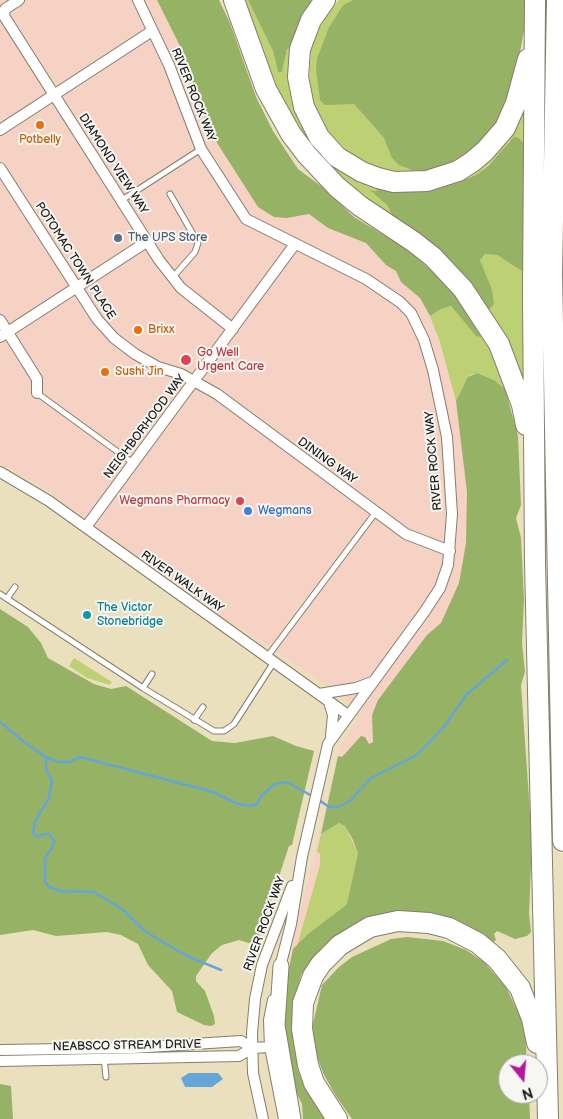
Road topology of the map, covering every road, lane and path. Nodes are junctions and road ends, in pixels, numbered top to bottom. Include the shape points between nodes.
1 (19, 0) edge
2 (138, 0) edge
3 (234, 0) edge
4 (325, 0) edge
5 (535, 0) edge
6 (557, 0) edge
7 (152, 31) junction
8 (54, 95) junction
9 (0, 130) edge
10 (201, 149) junction
11 (0, 168) edge
12 (170, 194) dead end
13 (122, 200) junction
14 (148, 241) junction
15 (295, 244) junction
16 (172, 278) junction
17 (77, 287) junction
18 (0, 320) edge
19 (233, 329) junction
20 (4, 335) edge
21 (194, 382) junction
22 (37, 393) joint
23 (133, 464) junction
24 (0, 472) edge
25 (376, 512) junction
26 (535, 521) junction
27 (86, 527) junction
28 (450, 551) junction
29 (15, 587) dead end
30 (0, 594) edge
31 (8, 597) junction
32 (270, 660) junction
33 (152, 674) dead end
34 (372, 682) junction
35 (143, 688) junction
36 (324, 698) junction
37 (203, 706) dead end
38 (348, 715) junction
39 (194, 720) junction
40 (329, 742) junction
41 (563, 841) edge
42 (302, 857) junction
43 (281, 966) junction
44 (270, 1047) junction
45 (252, 1048) junction
46 (0, 1050) edge
47 (104, 1053) junction
48 (0, 1060) edge
49 (106, 1077) dead end
50 (263, 1119) edge
51 (284, 1119) edge
52 (293, 1119) edge
53 (337, 1119) edge
54 (548, 1119) edge

1 - 8 street, DIAMOND VIEW WAY via 5,9 4,16
2 - 7 street, RIVER ROCK WAY
3 - 26 highway via 266,89 307,155 337,187 414,242 450,274 498,344 522,405
4 - 5 highway via 305,34 299,62 300,92 311,124 326,146 347,164 378,178 411,182 427,181 458,171 486,151 505,128 529,54
5 - 26 highway
6 - 41 highway via 552,274
7 - 8 street
7 - 10 street, RIVER ROCK WAY via 169,65
8 - 9 street
8 - 13 street, DIAMOND VIEW WAY
10 - 13 lane
10 - 15 street, RIVER ROCK WAY via 248,222
11 - 17 street, POTOMAC TOWN PLACE
12 - 16 lane via 198,243 195,252
13 - 14 street, DIAMOND VIEW WAY
14 - 16 street, DIAMOND VIEW WAY
14 - 17 street
15 - 19 street, NEIGHBORHOOD WAY
15 - 28 street, RIVER ROCK WAY via 388,293 407,307 418,327 433,370 447,436 452,514
16 - 19 street, DIAMOND VIEW WAY
17 - 20 street
17 - 21 street, POTOMAC TOWN PLACE via 97,319 114,338 158,367
18 - 20 street
19 - 21 street, NEIGHBORHOOD WAY
20 - 22 street via 37,379
21 - 23 street, NEIGHBORHOOD WAY
21 - 25 street, DINING WAY via 216,394
22 - 23 lane
23 - 27 street, NEIGHBORHOOD WAY
24 - 27 street, RIVER WALK WAY
25 - 28 street, DINING WAY via 406,534
25 - 32 lane
26 - 54 highway
27 - 32 street, RIVER WALK WAY
28 - 34 street, RIVER ROCK WAY via 440,588
29 - 31 lane
30 - 31 lane
31 - 35 lane via 30,616
32 - 36 street, RIVER WALK WAY
32 - 39 lane via 232,727 217,732
33 - 35 lane
34 - 36 street
34 - 38 street, RIVER ROCK WAY
35 - 39 lane
36 - 38 street, RIVER WALK WAY
36 - 40 street via 333,715
37 - 39 lane
38 - 40 street, RIVER ROCK WAY
40 - 42 street, RIVER ROCK WAY
42 - 43 street, RIVER ROCK WAY
42 - 45 street, RIVER ROCK WAY via 262,965 255,998
43 - 44 street, RIVER ROCK WAY via 269,1020
43 - 52 main road via 277,1025
44 - 45 street, NEABSCO STREAM DRIVE
44 - 51 street, RIVER ROCK WAY
45 - 47 street, NEABSCO STREAM DRIVE via 239,1056
45 - 47 street, NEABSCO STREAM DRIVE via 240,1041
45 - 50 street, RIVER ROCK WAY via 253,1072
46 - 47 street, NEABSCO STREAM DRIVE
47 - 48 street, NEABSCO STREAM DRIVE
47 - 49 lane
53 - 54 highway via 314,1084 308,1065 302,1029 307,989 320,964 340,945 370,927 398,921 429,923 464,934 488,950 510,974 520,988 532,1019

